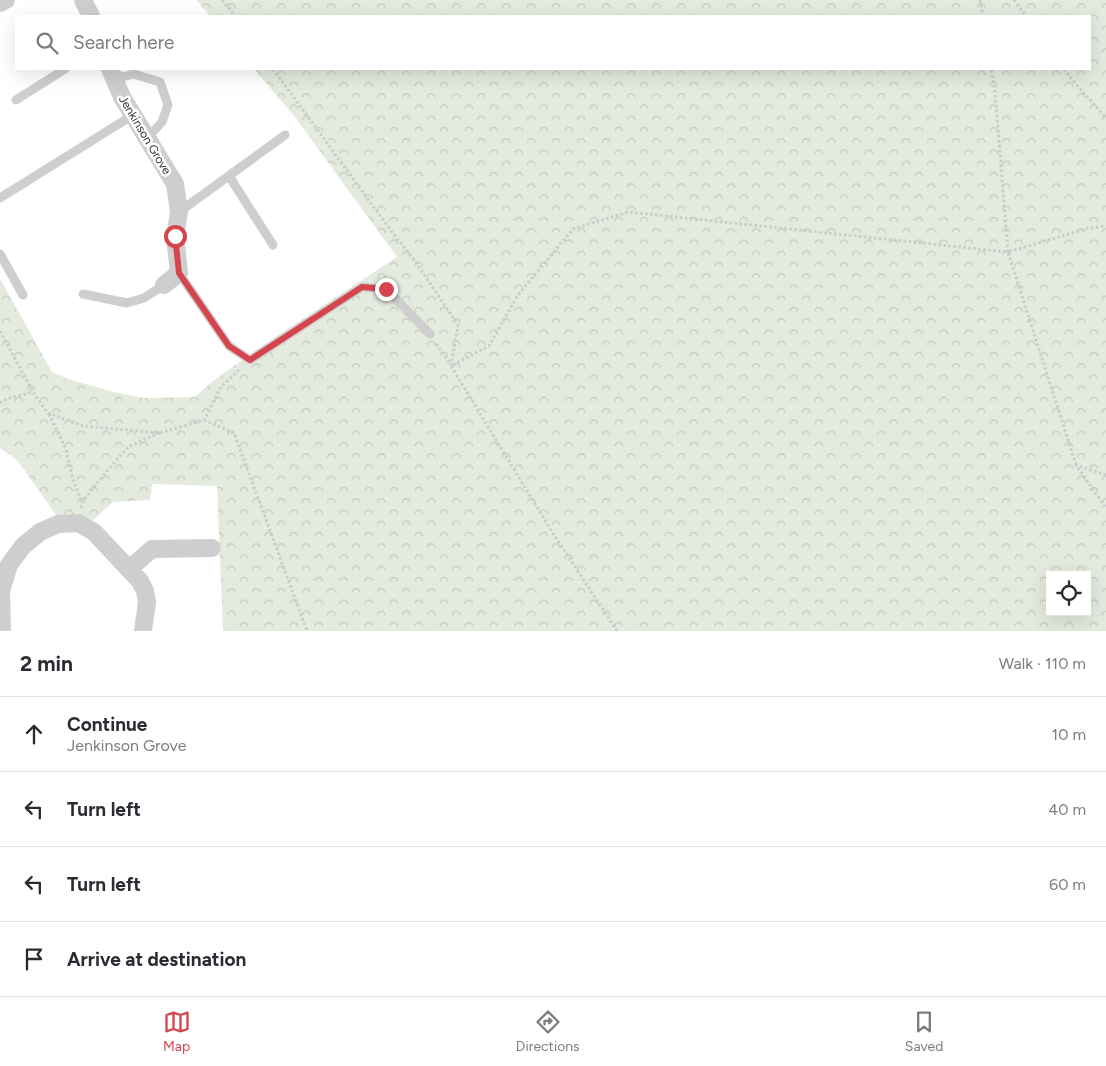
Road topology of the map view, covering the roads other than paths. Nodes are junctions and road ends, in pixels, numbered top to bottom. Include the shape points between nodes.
1 (6, 0) edge
2 (83, 0) edge
3 (0, 3) edge
4 (90, 15) edge
5 (63, 70) edge
6 (112, 74) edge
7 (16, 100) dead end
8 (133, 116) junction
9 (285, 135) dead end
10 (147, 138) junction
11 (229, 176) junction
12 (0, 198) edge
13 (179, 212) junction
14 (273, 245) dead end
15 (0, 254) edge
16 (179, 273) junction
17 (164, 285) joint
18 (83, 294) dead end
19 (23, 295) dead end
20 (430, 334) road end
21 (212, 548) dead end
22 (129, 569) junction
23 (2, 631) edge
24 (144, 631) edge

1 - 3 street
2 - 4 street
5 - 7 lane
6 - 8 street, Jenkinson Grove
6 - 10 lane via 134,74 160,82 168,105 162,122
8 - 10 street, Jenkinson Grove
8 - 12 lane
9 - 11 lane
10 - 13 street, Jenkinson Grove via 175,184
11 - 13 lane
11 - 14 lane
13 - 16 street, Jenkinson Grove via 175,236
15 - 19 lane
16 - 17 street
16 - 20 lane via 229,346 250,360 362,287 386,289
17 - 18 lane via 144,298 127,303
21 - 22 street via 152,549
22 - 23 street via 94,532 78,523 58,524 40,532 23,546 9,565 2,591
22 - 24 street via 145,591

